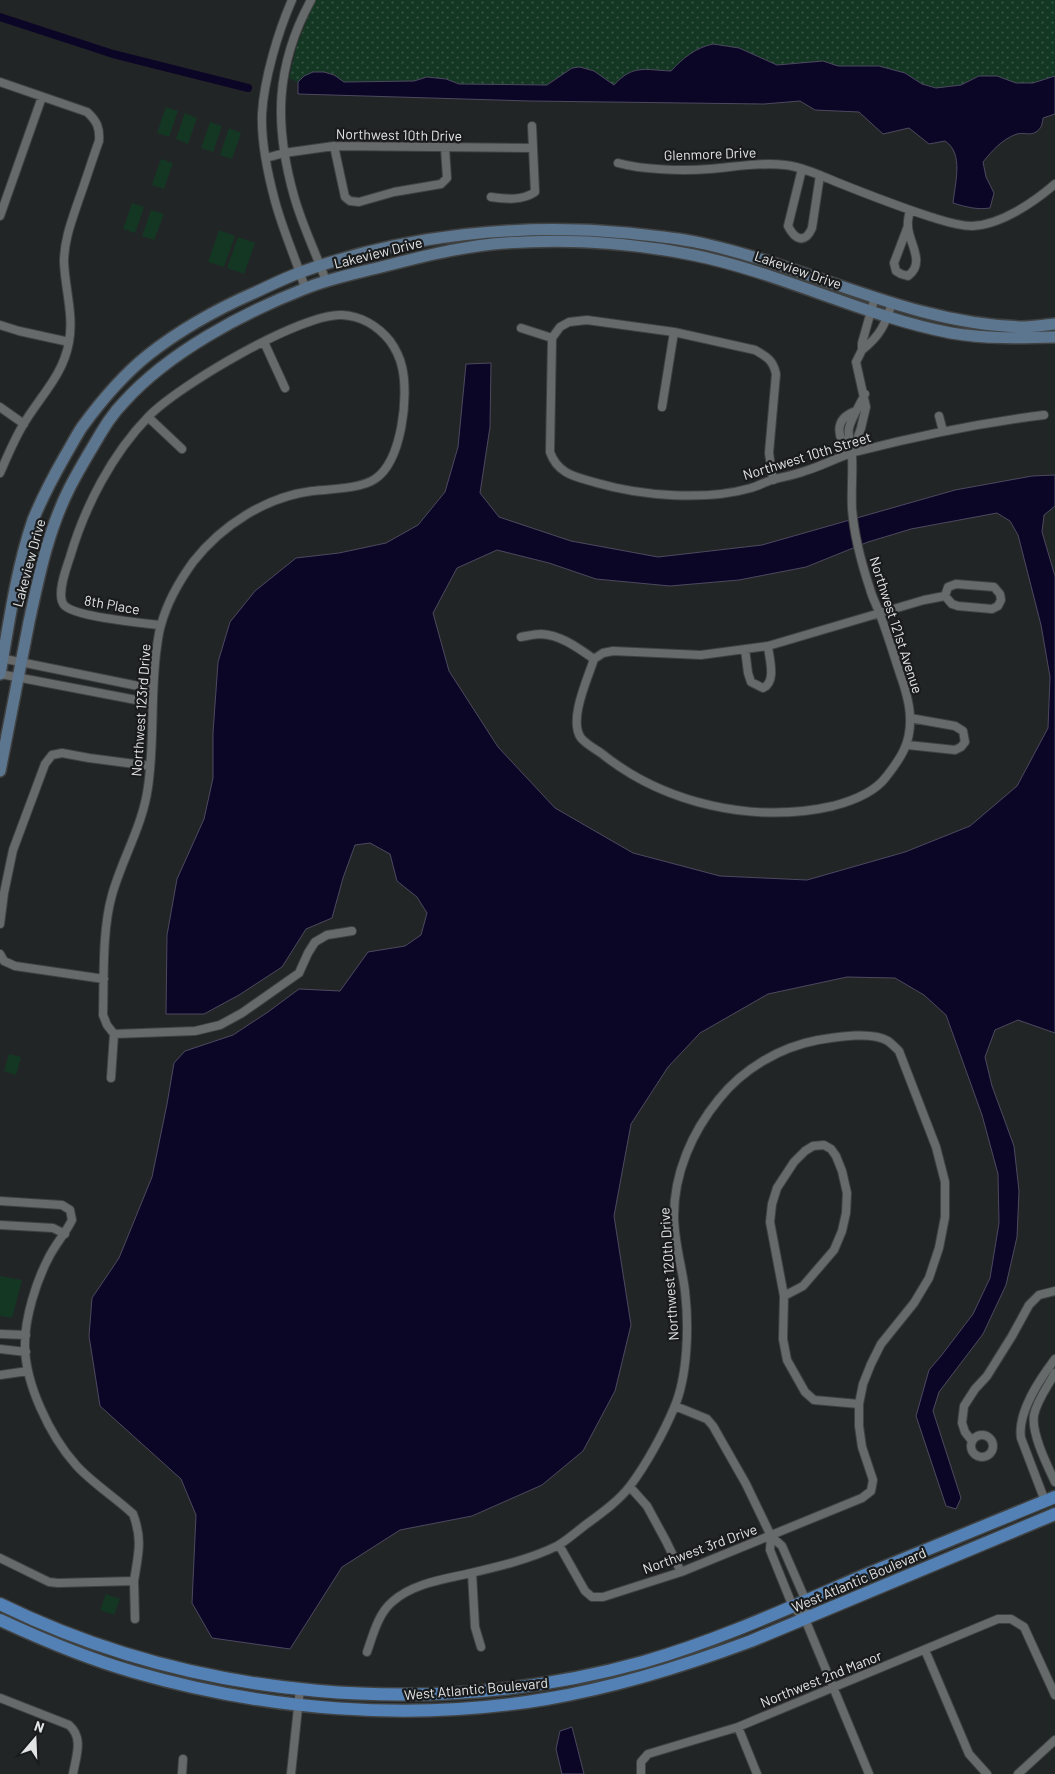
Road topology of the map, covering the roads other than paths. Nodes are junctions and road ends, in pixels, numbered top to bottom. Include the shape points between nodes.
1 (292, 0) edge
2 (311, 0) edge
3 (0, 82) edge
4 (42, 97) junction
5 (532, 126) dead end
6 (334, 146) junction
7 (445, 148) junction
8 (533, 148) junction
9 (284, 153) junction
10 (266, 158) junction
11 (618, 164) dead end
12 (802, 169) junction
13 (820, 175) junction
14 (1055, 184) edge
15 (492, 197) dead end
16 (910, 210) junction
17 (0, 216) edge
18 (908, 226) junction
19 (320, 266) junction
20 (300, 272) junction
21 (326, 281) junction
22 (305, 288) junction
23 (876, 298) junction
24 (892, 303) junction
25 (872, 312) junction
26 (888, 317) junction
27 (1055, 324) edge
28 (0, 325) edge
29 (521, 328) dead end
30 (674, 332) junction
31 (1055, 337) edge
32 (552, 338) junction
33 (69, 342) junction
34 (264, 342) junction
35 (862, 350) junction
36 (145, 356) junction
37 (156, 372) junction
38 (285, 388) dead end
39 (865, 394) junction
40 (0, 407) edge
41 (662, 407) dead end
42 (1044, 415) dead end
43 (939, 416) dead end
44 (148, 417) junction
45 (24, 424) junction
46 (942, 431) junction
47 (182, 449) dead end
48 (852, 453) junction
49 (0, 473) edge
50 (773, 480) junction
51 (945, 596) junction
52 (880, 612) junction
53 (160, 625) junction
54 (521, 638) dead end
55 (768, 646) junction
56 (745, 649) junction
57 (1, 658) edge
58 (594, 659) junction
59 (20, 663) junction
60 (0, 674) edge
61 (18, 678) junction
62 (153, 689) junction
63 (152, 703) junction
64 (910, 718) junction
65 (908, 745) junction
66 (150, 766) junction
67 (0, 771) edge
68 (0, 924) edge
69 (352, 931) dead end
70 (0, 954) edge
71 (104, 979) junction
72 (114, 1034) junction
73 (111, 1078) dead end
74 (0, 1201) edge
75 (0, 1225) edge
76 (65, 1234) junction
77 (1055, 1291) edge
78 (784, 1296) junction
79 (0, 1334) edge
80 (26, 1335) junction
81 (0, 1349) edge
82 (26, 1352) junction
83 (1055, 1359) edge
84 (28, 1371) junction
85 (1055, 1373) edge
86 (0, 1375) edge
87 (859, 1404) junction
88 (675, 1406) junction
89 (972, 1441) dead end
90 (1055, 1482) edge
91 (630, 1487) junction
92 (1052, 1501) edge
93 (1055, 1514) edge
94 (771, 1536) junction
95 (559, 1544) junction
96 (0, 1558) edge
97 (681, 1572) junction
98 (472, 1573) junction
99 (134, 1581) junction
100 (806, 1601) junction
101 (0, 1604) edge
102 (793, 1607) junction
103 (806, 1618) junction
104 (134, 1619) dead end
105 (0, 1620) edge
106 (76, 1635) junction
107 (481, 1647) dead end
108 (70, 1650) junction
109 (925, 1650) junction
110 (366, 1652) dead end
111 (834, 1687) junction
112 (300, 1689) junction
113 (1055, 1695) edge
114 (0, 1698) edge
115 (298, 1706) junction
116 (738, 1727) junction
117 (1055, 1740) edge
118 (183, 1759) dead end
119 (73, 1774) edge
120 (182, 1774) edge
121 (291, 1774) edge
122 (641, 1774) edge
123 (757, 1774) edge
124 (870, 1774) edge
125 (987, 1774) edge
126 (1018, 1774) edge

1 - 10 street via 266,81 262,115
2 - 9 street via 295,34 281,86
3 - 4 street
4 - 17 street
4 - 33 street via 87,112 100,132 65,246 70,304
5 - 8 street
6 - 7 street, Northwest 10th Drive
6 - 7 street via 345,197 359,202 442,184 446,178
6 - 9 street, Northwest 10th Drive
7 - 8 street, Northwest 10th Drive
8 - 15 street via 534,192 527,198
9 - 10 street, Northwest 10th Drive
9 - 19 street via 294,197
10 - 20 street via 276,202
11 - 12 street, Glenmore Drive via 635,168 706,169 764,164
12 - 13 street, Glenmore Drive
12 - 13 street via 788,226 797,238 808,236 812,228
13 - 16 street, Glenmore Drive
14 - 16 street, Glenmore Drive via 1017,212 972,226 953,224
16 - 18 street
18 - 18 street via 917,260 908,276 896,271 894,263
19 - 20 street, Lakeview Drive
19 - 21 street
19 - 23 street, Lakeview Drive via 388,247 459,236 524,230 590,230 703,243 756,257
20 - 22 street
20 - 36 street, Lakeview Drive via 206,316
21 - 22 street, Lakeview Drive
21 - 25 street, Lakeview Drive via 450,250 501,244 579,242 696,256 755,270
22 - 37 street, Lakeview Drive via 231,323
23 - 24 street, Lakeview Drive
23 - 25 street, Northwest 121st Avenue
24 - 26 street
24 - 27 street, Lakeview Drive via 970,321 1023,327
25 - 26 street, Lakeview Drive
25 - 35 street, Northwest 121st Avenue
26 - 31 street, Lakeview Drive via 981,337
26 - 35 street via 876,339
28 - 33 street
29 - 32 street
30 - 32 street via 587,320 569,322 560,327
30 - 41 street
30 - 50 street via 755,350 774,364 776,374 769,453
32 - 50 street, Northwest 10th Street via 550,452 553,461 568,475 649,494 684,495 721,493
33 - 45 street via 56,379
34 - 38 street
34 - 44 street via 166,399
34 - 53 street, Northwest 123rd Drive via 325,316 343,315 363,320 381,330 402,366 404,396 400,438 394,456 374,480 308,492 273,502 245,515 215,537 192,563
35 - 39 street, Northwest 121st Avenue via 856,362
36 - 37 street
36 - 57 street, Lakeview Drive via 80,430 42,500 21,561
37 - 59 street, Lakeview Drive via 108,420 69,488 52,528 39,572
39 - 48 street, Northwest 121st Avenue via 866,406
39 - 48 street via 856,410 841,423 840,439
40 - 45 street
42 - 46 street, Northwest 10th Street
43 - 46 street
44 - 47 street
44 - 53 street, 8th Place via 125,444 86,514 74,542 60,594 63,604 72,611
45 - 49 street
46 - 48 street, Northwest 10th Street
48 - 50 street, Northwest 10th Street
48 - 52 street, Northwest 121st Avenue via 852,511 870,590
51 - 51 street via 948,587 956,584 994,587 1002,600 992,609 958,606
51 - 52 street
52 - 55 street
52 - 64 street, Northwest 121st Avenue via 907,696
53 - 62 street, Northwest 123rd Drive
54 - 58 street via 541,634 568,642
55 - 56 street
55 - 56 street via 771,679 763,688 751,682
56 - 58 street via 701,655 613,651
57 - 59 street
57 - 60 street, Lakeview Drive
58 - 65 street via 577,711 581,738 642,780 680,797 746,811 814,810 842,804 864,795 884,780
59 - 61 street, Lakeview Drive
59 - 62 street
60 - 61 street
61 - 63 street
61 - 67 street, Lakeview Drive
62 - 63 street, Northwest 123rd Drive
63 - 66 street, Northwest 123rd Drive
64 - 65 street, Northwest 121st Avenue
64 - 65 street via 955,726 962,731 965,742 955,750
66 - 68 street via 62,753 52,755 45,764 14,850
66 - 71 street, Northwest 123rd Drive via 141,817 111,899
69 - 72 street via 326,935 315,942 299,973 220,1025 195,1031
70 - 71 street via 4,961 15,966
71 - 72 street, Northwest 123rd Drive via 103,1015
72 - 73 street
74 - 76 street via 62,1205 70,1210 72,1220
75 - 76 street via 53,1228
76 - 80 street via 48,1259 38,1284
77 - 89 street via 1039,1295 1029,1305 987,1376 964,1406 962,1423
78 - 78 street via 803,1286 834,1250 842,1231 847,1193 836,1156 824,1145 813,1146 794,1162 777,1188 772,1204 770,1222
78 - 87 street via 783,1339 787,1360 805,1392 814,1400
79 - 80 street
80 - 82 street
81 - 82 street
82 - 84 street
83 - 92 street, West Atlantic Boulevard via 1032,1395 1020,1432
84 - 86 street
84 - 99 street via 48,1425 75,1464 133,1514 140,1542
85 - 90 street via 1034,1414 1034,1426
87 - 88 street, Northwest 120th Drive via 870,1364 929,1278 945,1217 944,1182 936,1147 899,1051 887,1040 870,1036 841,1036 779,1052 755,1066 728,1088 702,1119 687,1150 677,1182 674,1216 688,1333 684,1370
87 - 94 street, Northwest 3rd Drive via 862,1447 873,1480 871,1491 862,1498
88 - 91 street, Northwest 120th Drive
88 - 94 street via 706,1419 713,1426
91 - 95 street, Northwest 120th Drive
91 - 97 street via 647,1506
92 - 100 main road, West Atlantic Boulevard
93 - 103 main road, West Atlantic Boulevard
94 - 97 street, Northwest 3rd Drive
94 - 100 street via 782,1546
94 - 102 street via 770,1550
95 - 97 street, Northwest 3rd Drive via 585,1591 592,1597 603,1597
95 - 98 street, Northwest 120th Drive via 522,1560
96 - 99 street via 49,1582
98 - 107 street via 475,1627
98 - 110 street, Northwest 120th Drive via 410,1590 392,1602 381,1615
99 - 104 street
100 - 102 main road, West Atlantic Boulevard
100 - 103 street
101 - 106 main road, West Atlantic Boulevard
102 - 103 street
102 - 112 main road, West Atlantic Boulevard via 643,1662 530,1685 404,1694
103 - 111 street
103 - 115 main road, West Atlantic Boulevard via 647,1677 544,1699 437,1710
105 - 108 main road, West Atlantic Boulevard
106 - 108 main road
106 - 112 main road, West Atlantic Boulevard via 128,1654 217,1676
108 - 115 main road, West Atlantic Boulevard via 184,1685
109 - 111 street, Northwest 2nd Manor
109 - 113 street, Northwest 2nd Manor via 998,1619 1011,1619 1024,1627
109 - 125 street via 969,1754
111 - 116 street, Northwest 2nd Manor
111 - 124 street
112 - 115 street
114 - 119 street via 69,1724 76,1731 78,1740
115 - 121 street
116 - 122 street, Northwest 2nd Manor via 648,1754 641,1762
116 - 123 street
117 - 126 street
118 - 120 street

